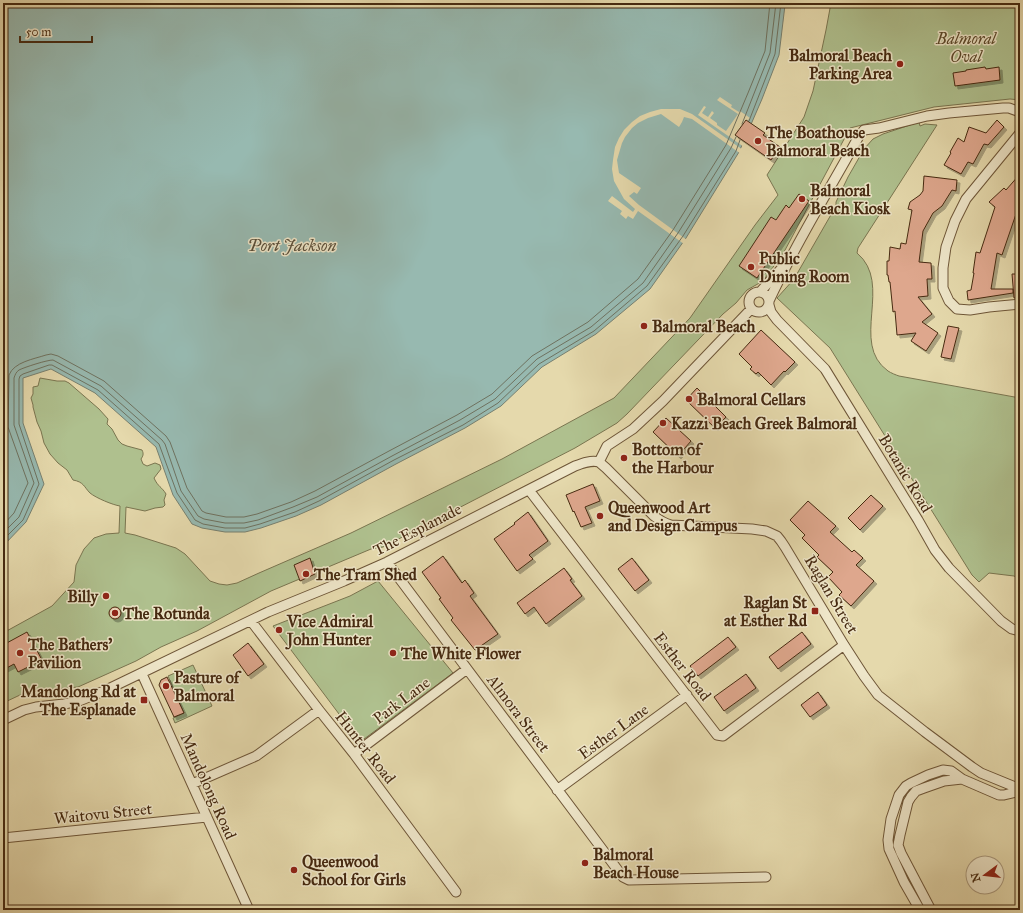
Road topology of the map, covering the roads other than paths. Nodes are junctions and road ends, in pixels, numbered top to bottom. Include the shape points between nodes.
1 (1020, 112) edge
2 (1020, 133) edge
3 (790, 259) junction
4 (760, 292) junction
5 (769, 303) junction
6 (1020, 304) edge
7 (751, 310) junction
8 (761, 312) junction
9 (777, 320) junction
10 (599, 462) junction
11 (529, 490) junction
12 (387, 562) junction
13 (251, 621) junction
14 (1020, 631) edge
15 (844, 645) junction
16 (467, 668) junction
17 (142, 674) junction
18 (686, 695) junction
19 (319, 710) junction
20 (3, 720) edge
21 (354, 754) junction
22 (962, 778) junction
23 (192, 784) junction
24 (557, 790) junction
25 (1020, 790) edge
26 (207, 817) junction
27 (3, 838) edge
28 (766, 877) dead end
29 (456, 892) dead end
30 (249, 910) edge
31 (920, 910) edge
32 (931, 910) edge

1 - 3 street via 1003,108 949,113 864,130
2 - 6 street via 966,198 946,247 943,268 944,288 949,301 957,309 970,310
3 - 4 street
3 - 5 street
4 - 5 street via 766,295
4 - 7 street via 754,292 749,297 748,304
5 - 8 street
5 - 9 street, Botanic Road via 771,312
7 - 8 street
7 - 10 street via 664,401 633,429 607,446
8 - 9 street, Botanic Road
9 - 14 street, Botanic Road via 825,370 935,550 949,568 1001,621
10 - 11 street, The Esplanade via 576,466
10 - 15 street, Raglan Street via 660,521 759,530 776,536
11 - 12 street, The Esplanade
11 - 18 street, Esther Road
12 - 13 street, The Esplanade
12 - 16 street, Almora Street
13 - 17 street, The Esplanade
13 - 19 street, Hunter Road
15 - 18 street, Esther Road via 723,736 717,735
15 - 25 street, Raglan Street via 871,686 886,702 981,773
16 - 21 street, Park Lane
16 - 24 street, Almora Street
17 - 20 street, The Esplanade via 79,701 24,710
17 - 23 street, Mandolong Road
18 - 24 street, Esther Lane
19 - 21 street, Hunter Road
19 - 23 street via 256,756
21 - 29 street, Hunter Road
22 - 25 street via 999,795 1004,796
22 - 31 street via 943,770 928,775 906,786 897,800 891,819 889,849
22 - 32 street via 944,781 916,791 908,802 904,816 898,845
23 - 26 street, Mandolong Road
24 - 28 street, Almora Street via 623,877 629,880
26 - 27 street, Waitovu Street
26 - 30 street, Mandolong Road

